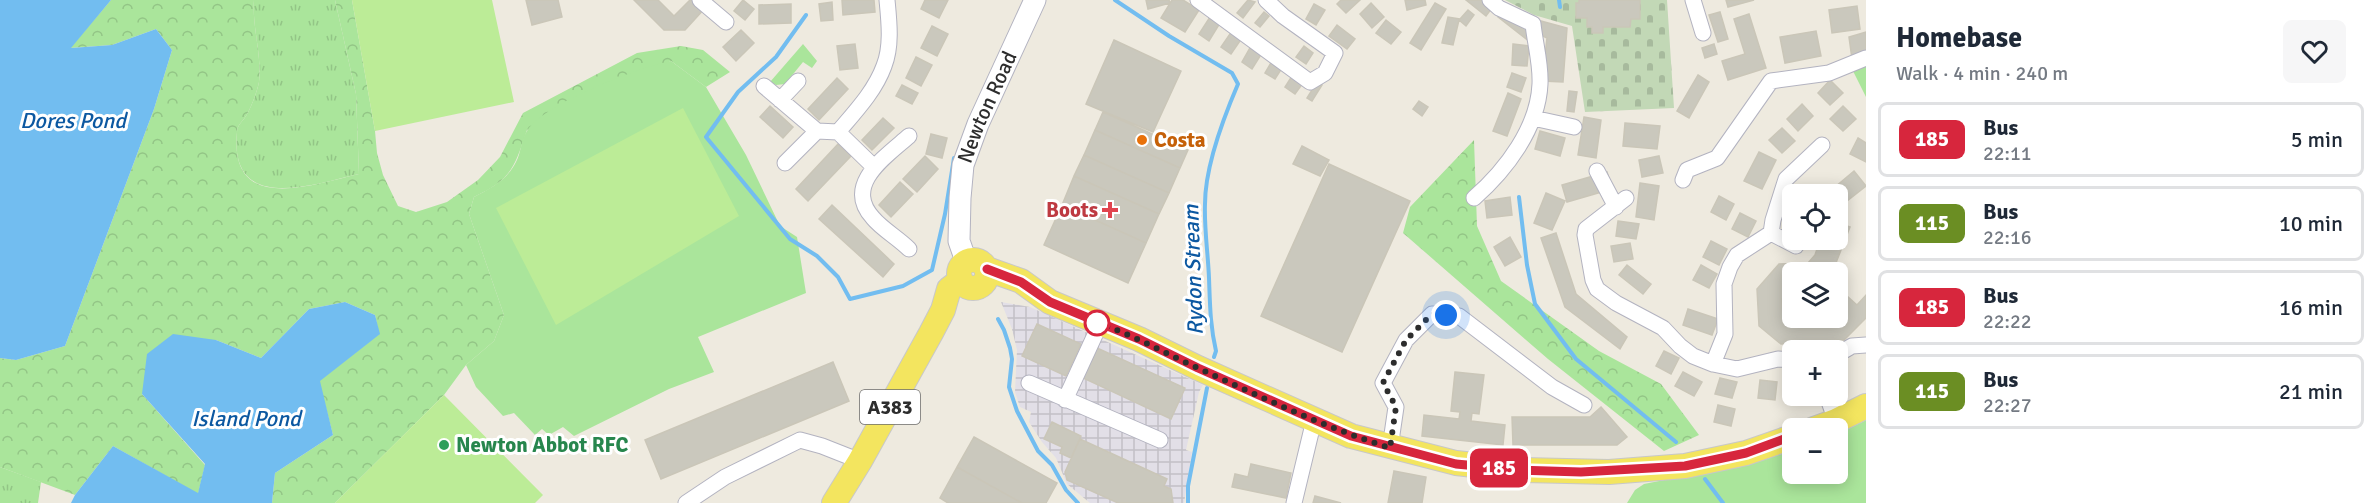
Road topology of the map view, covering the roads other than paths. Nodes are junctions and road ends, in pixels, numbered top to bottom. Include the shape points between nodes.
1 (700, 0) edge
2 (887, 0) edge
3 (1035, 0) edge
4 (1198, 0) edge
5 (1266, 0) edge
6 (1490, 0) edge
7 (1693, 0) edge
8 (726, 22) dead end
9 (1703, 33) dead end
10 (1866, 58) edge
11 (798, 81) dead end
12 (764, 86) dead end
13 (780, 100) junction
14 (1533, 118) junction
15 (1574, 127) dead end
16 (816, 131) junction
17 (838, 132) junction
18 (909, 136) dead end
19 (1822, 145) dead end
20 (785, 162) dead end
21 (874, 167) junction
22 (1598, 171) dead end
23 (1683, 180) dead end
24 (1474, 198) dead end
25 (1771, 233) junction
26 (1782, 239) edge
27 (909, 249) dead end
28 (975, 273) junction
29 (1100, 324) junction
30 (1866, 345) edge
31 (1848, 348) edge
32 (1782, 359) edge
33 (1713, 364) junction
34 (1029, 383) dead end
35 (1065, 400) junction
36 (1584, 405) dead end
37 (1866, 406) edge
38 (1840, 418) edge
39 (1314, 420) junction
40 (1160, 440) dead end
41 (1782, 440) edge
42 (1390, 448) junction
43 (860, 461) junction
44 (686, 503) edge
45 (834, 503) edge
46 (1294, 503) edge

1 - 8 street
2 - 17 street via 890,33 885,66 866,100
3 - 28 main road, Newton Road via 969,146 961,181 959,241
4 - 5 street via 1310,82 1325,73 1335,53
6 - 14 street via 1533,24 1540,85
7 - 9 street
10 - 23 street via 1829,73 1771,81 1717,158 1687,170
11 - 13 street
12 - 13 street
13 - 16 street
14 - 15 street
14 - 24 street via 1508,163
16 - 17 street
16 - 20 street
17 - 21 street
18 - 21 street
19 - 25 street via 1786,179
21 - 27 street via 861,194 863,206 874,221
22 - 33 street via 1621,202 1586,229 1585,242 1597,289 1663,328 1693,356
25 - 26 street
25 - 33 street via 1737,255 1727,275 1725,334
28 - 29 main road via 1001,292 1050,302
28 - 43 main road, A383 via 960,303 943,310
29 - 35 street
29 - 39 main road
30 - 31 street
32 - 33 street via 1737,369
34 - 35 street
35 - 40 street
36 - 42 street via 1552,387 1459,316 1432,314 1406,340 1383,383 1396,407
37 - 38 main road
39 - 42 main road
39 - 46 street
41 - 42 main road via 1746,453 1685,466 1610,472 1456,464
43 - 44 street via 800,440 725,477
43 - 45 main road, A383

